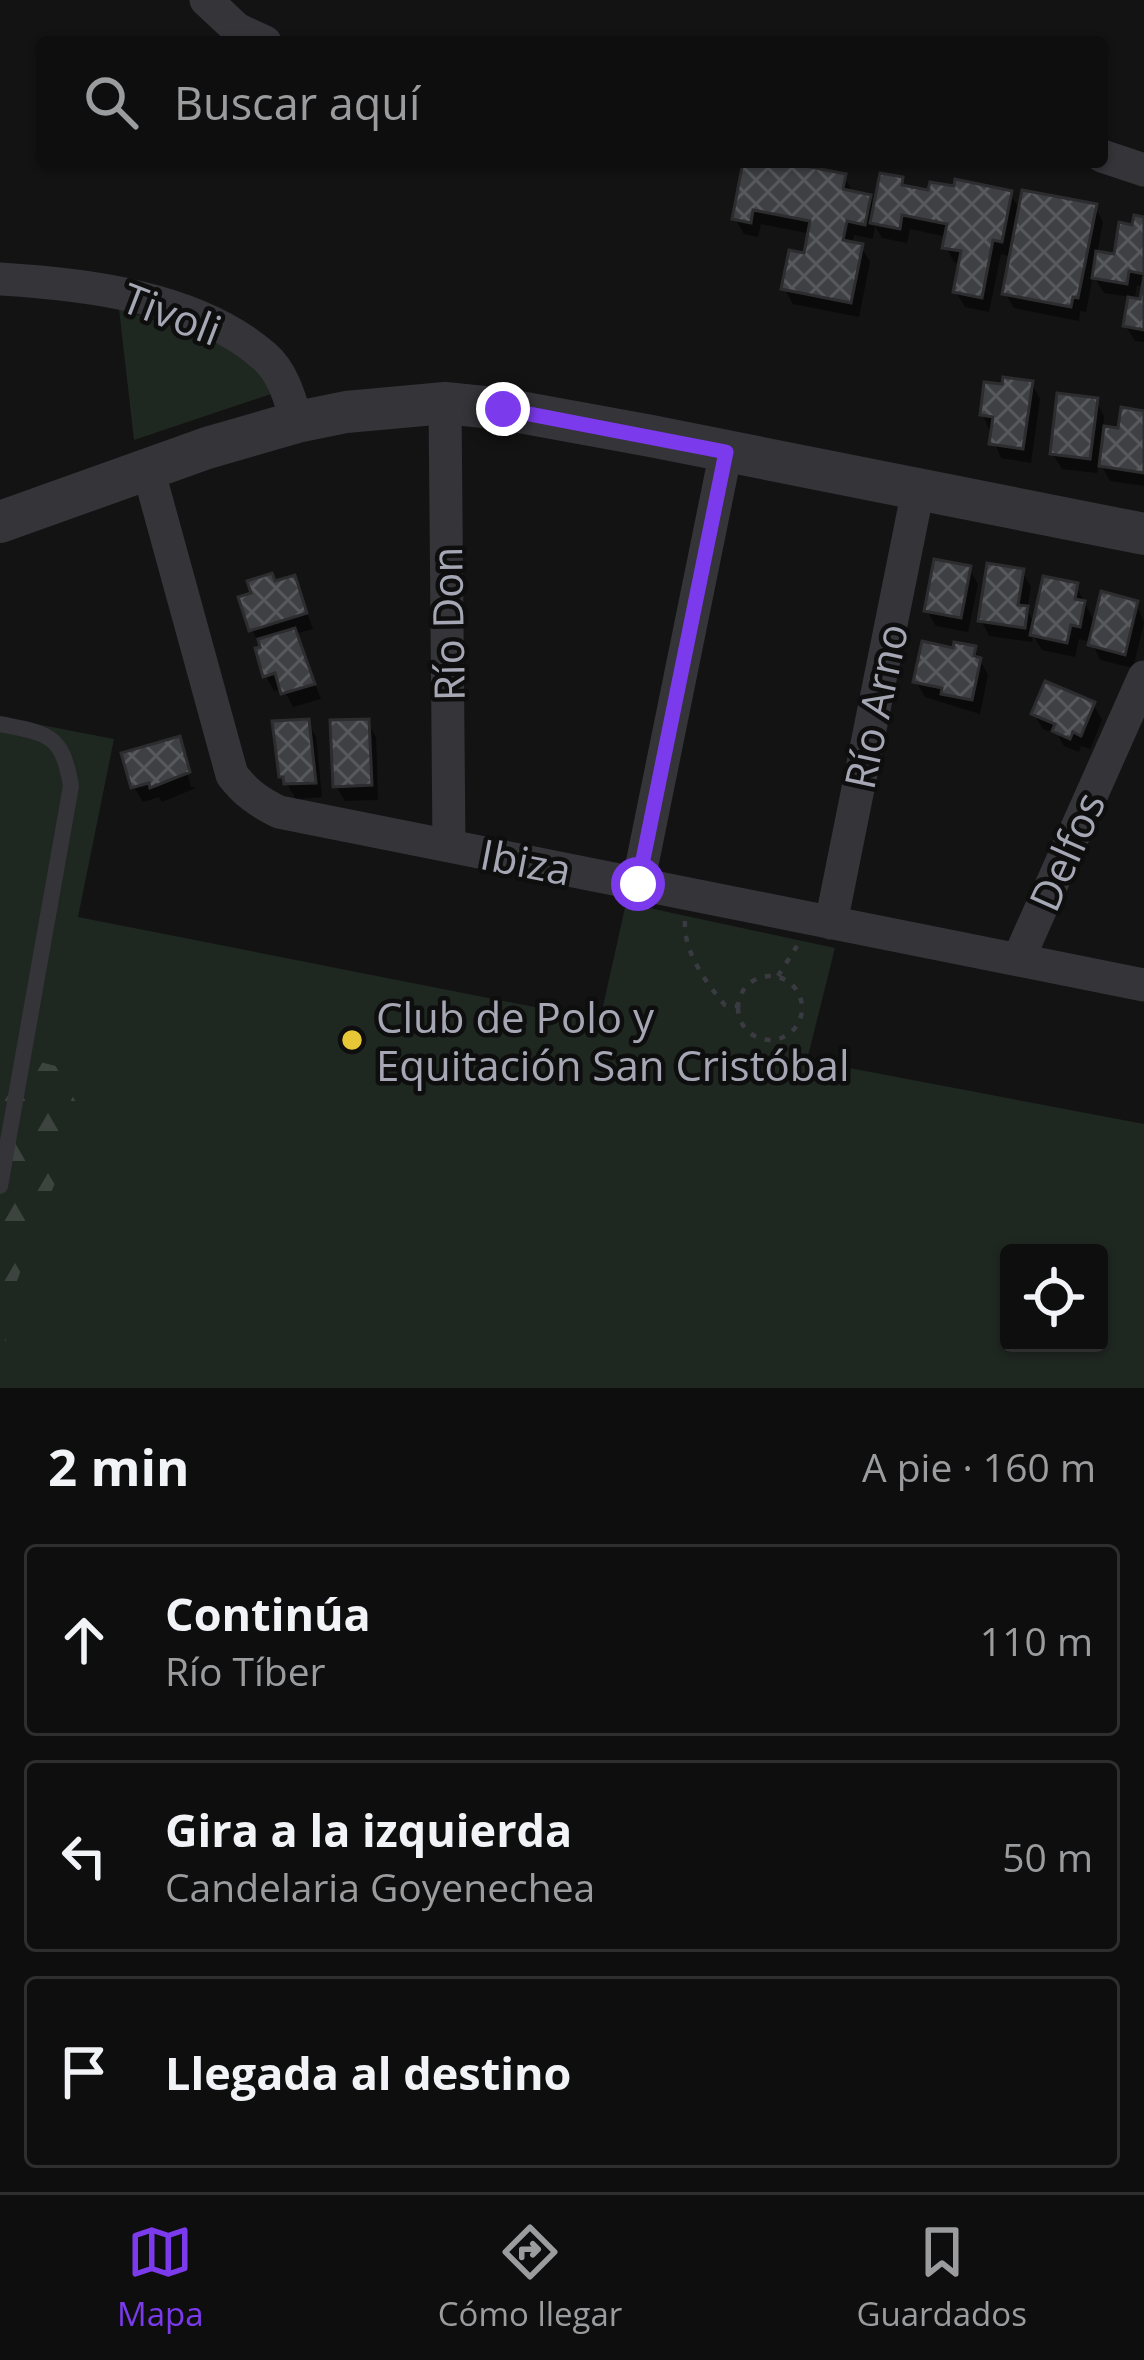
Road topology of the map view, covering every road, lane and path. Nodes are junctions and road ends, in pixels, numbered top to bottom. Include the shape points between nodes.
1 (206, 0) edge
2 (253, 36) edge
3 (1108, 158) edge
4 (1144, 170) edge
5 (0, 279) edge
6 (445, 403) junction
7 (297, 422) junction
8 (726, 452) junction
9 (148, 469) junction
10 (918, 490) junction
11 (0, 522) edge
12 (1144, 534) edge
13 (1144, 677) edge
14 (0, 724) edge
15 (449, 846) junction
16 (638, 884) junction
17 (693, 895) junction
18 (831, 922) junction
19 (1018, 960) junction
20 (1144, 985) edge
21 (738, 1006) junction
22 (0, 1186) edge

1 - 2 street
3 - 4 street
5 - 7 street, Tivoli via 107,288 183,311 266,357
6 - 7 street
6 - 8 street
6 - 15 street, Río Don
7 - 9 street
8 - 10 street
8 - 16 street
9 - 11 street
9 - 15 street, Ibiza via 221,742 244,792 279,812
10 - 12 street
10 - 18 street, Río Arno
13 - 19 street, Delfos
14 - 22 lane via 46,734 65,752 71,787
15 - 16 street, Ibiza
16 - 17 street, Ibiza
17 - 18 street, Ibiza
17 - 21 path via 685,940 712,990
18 - 19 street, Ibiza
19 - 20 street, Ibiza
21 - 21 path via 759,977 778,976 794,985 801,1019 790,1035 772,1041 742,1024

